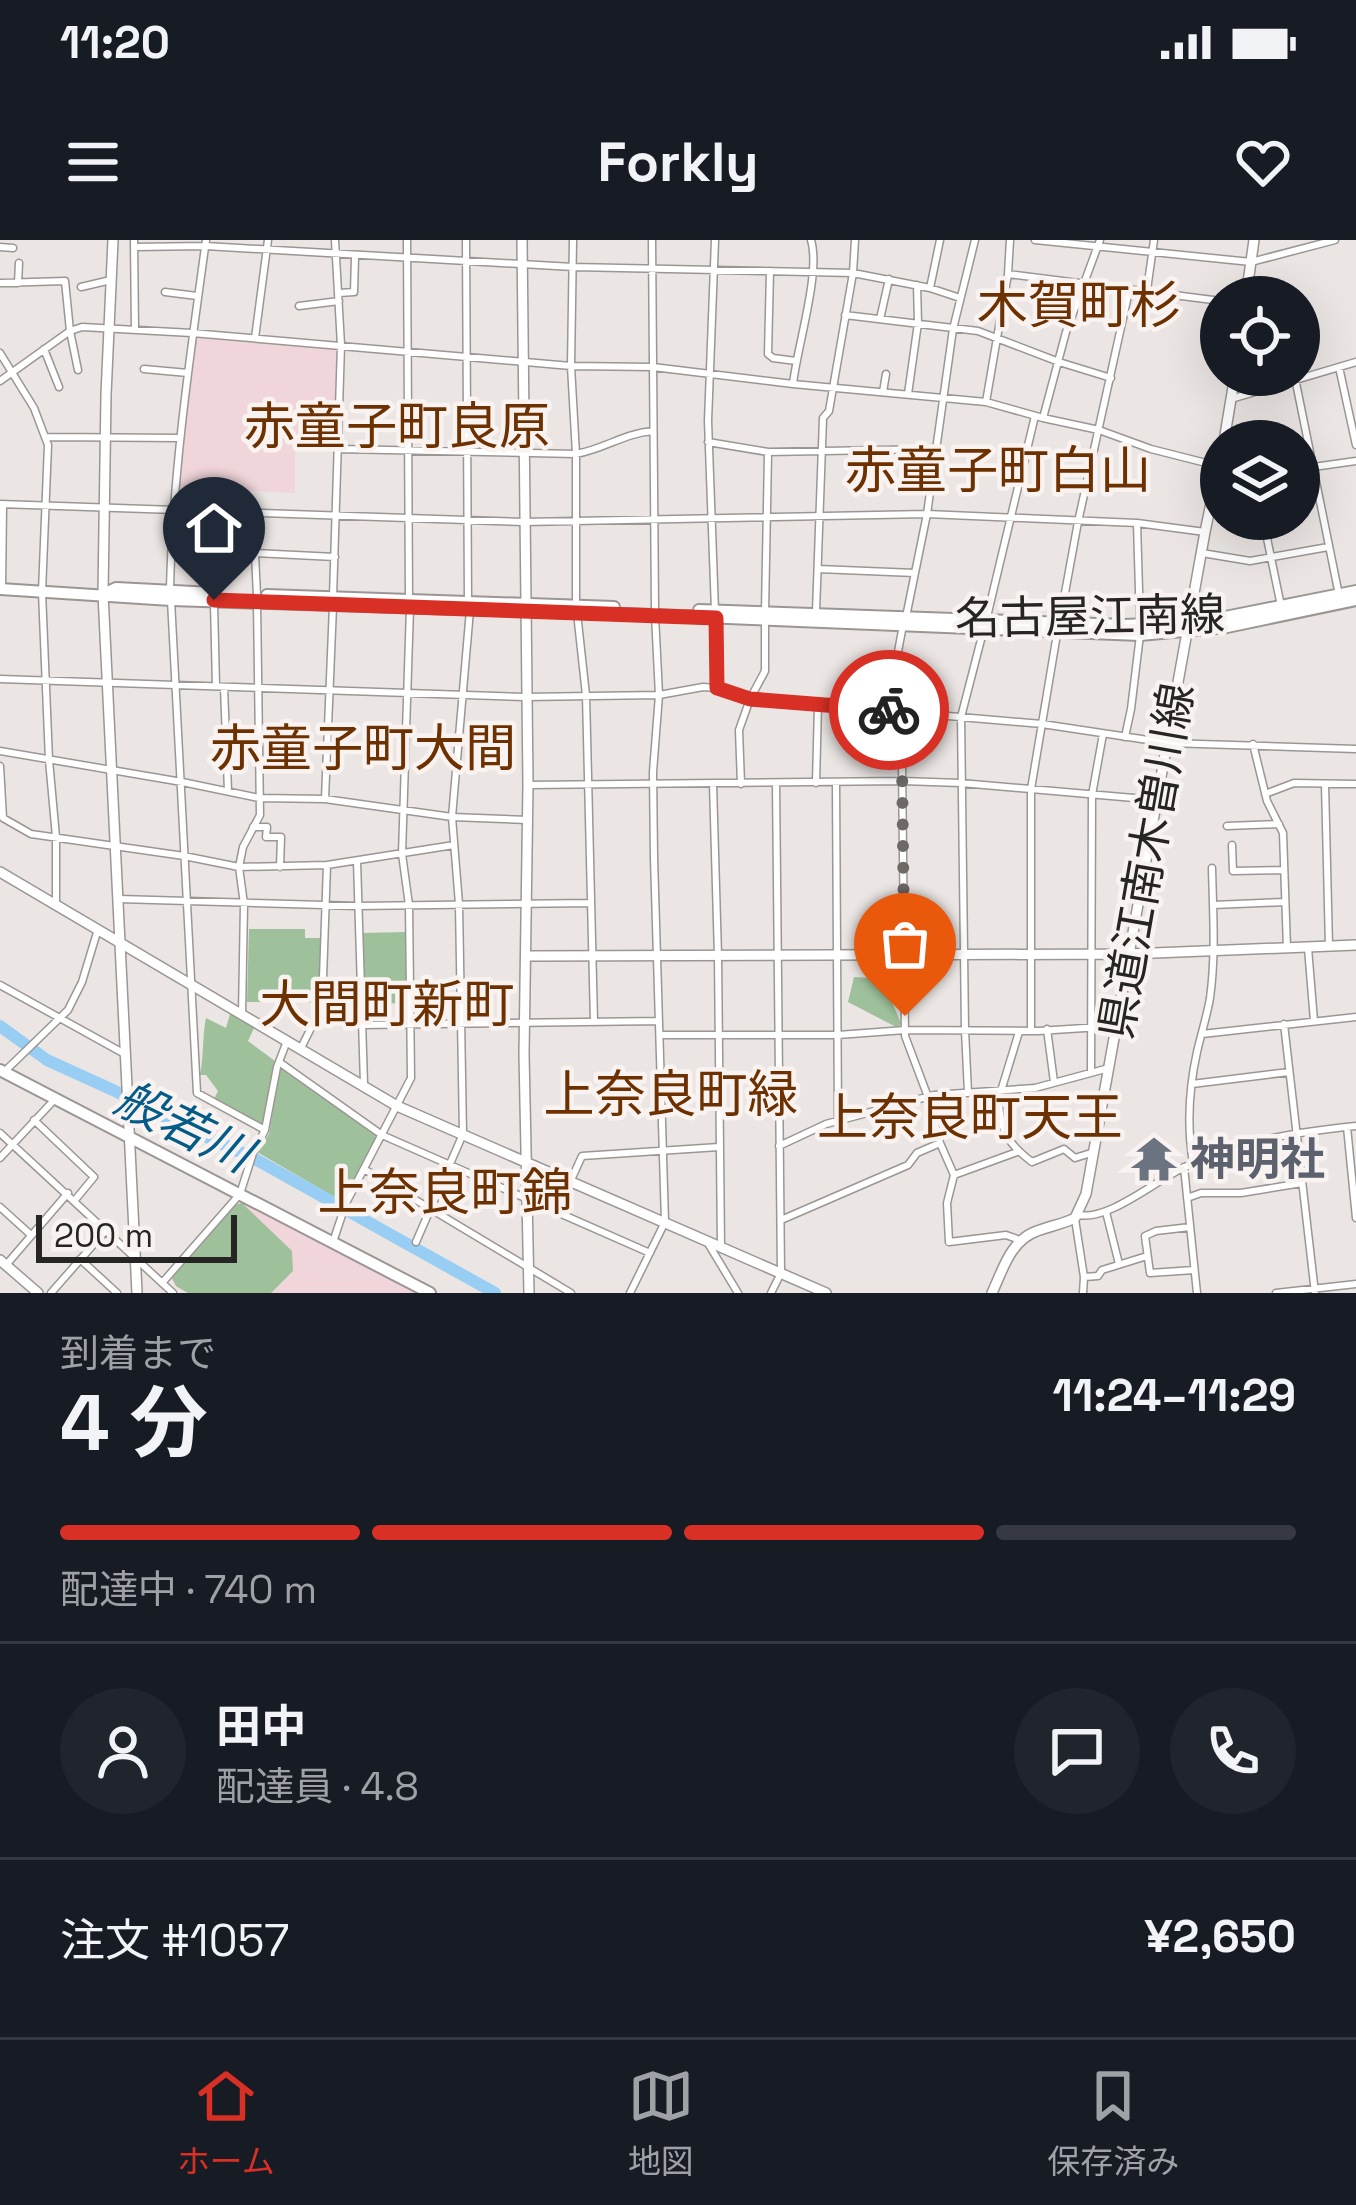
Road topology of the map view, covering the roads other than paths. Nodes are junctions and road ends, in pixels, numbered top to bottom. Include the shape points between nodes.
1 (113, 240) edge
2 (268, 240) edge
3 (334, 240) edge
4 (406, 240) edge
5 (466, 240) edge
6 (522, 240) edge
7 (573, 240) edge
8 (652, 240) edge
9 (715, 240) edge
10 (811, 240) edge
11 (855, 240) edge
12 (940, 240) edge
13 (975, 240) edge
14 (1010, 240) edge
15 (1035, 240) edge
16 (1154, 240) edge
17 (1254, 240) edge
18 (1334, 240) edge
19 (134, 243) edge
20 (206, 243) edge
21 (1098, 244) edge
22 (0, 248) edge
23 (13, 248) dead end
24 (267, 250) junction
25 (1153, 251) junction
26 (336, 254) junction
27 (355, 256) junction
28 (407, 259) junction
29 (467, 262) junction
30 (523, 262) junction
31 (1251, 262) junction
32 (19, 263) dead end
33 (573, 267) junction
34 (652, 269) junction
35 (714, 270) junction
36 (770, 271) junction
37 (854, 273) junction
38 (813, 274) junction
39 (1008, 274) junction
40 (1249, 276) edge
41 (889, 279) junction
42 (111, 280) junction
43 (0, 283) edge
44 (18, 283) junction
45 (1085, 284) junction
46 (917, 285) junction
47 (81, 286) dead end
48 (930, 288) junction
49 (1148, 290) junction
50 (1129, 291) junction
51 (165, 292) dead end
52 (198, 296) junction
53 (339, 297) junction
54 (960, 298) junction
55 (1200, 299) edge
56 (299, 306) dead end
57 (845, 315) junction
58 (880, 319) junction
59 (918, 323) junction
60 (954, 327) junction
61 (109, 328) junction
62 (135, 330) junction
63 (70, 331) junction
64 (192, 333) junction
65 (255, 339) junction
66 (997, 339) junction
67 (341, 345) junction
68 (44, 349) junction
69 (407, 350) junction
70 (0, 353) edge
71 (467, 355) junction
72 (522, 361) junction
73 (796, 361) junction
74 (1059, 362) junction
75 (1356, 362) edge
76 (571, 366) junction
77 (653, 367) junction
78 (1339, 367) junction
79 (144, 369) dead end
80 (78, 370) dead end
81 (1320, 372) edge
82 (12, 373) junction
83 (188, 373) junction
84 (709, 374) junction
85 (886, 374) dead end
86 (1111, 378) junction
87 (0, 381) edge
88 (793, 385) junction
89 (59, 387) dead end
90 (831, 387) junction
91 (883, 392) junction
92 (908, 394) junction
93 (1232, 396) edge
94 (1241, 396) edge
95 (944, 397) junction
96 (1232, 399) junction
97 (986, 401) junction
98 (1039, 417) junction
99 (1228, 420) edge
100 (1100, 430) junction
101 (654, 431) junction
102 (46, 437) junction
103 (107, 437) junction
104 (180, 438) junction
105 (708, 442) junction
106 (1356, 445) edge
107 (338, 449) junction
108 (936, 449) junction
109 (407, 450) junction
110 (768, 452) junction
111 (823, 452) junction
112 (468, 453) junction
113 (523, 453) junction
114 (576, 454) junction
115 (1200, 458) edge
116 (1356, 461) edge
117 (1320, 466) edge
118 (1320, 500) edge
119 (2, 504) edge
120 (45, 506) junction
121 (105, 507) junction
122 (172, 511) junction
123 (212, 513) junction
124 (253, 514) junction
125 (927, 514) junction
126 (820, 515) junction
127 (336, 516) junction
128 (766, 517) junction
129 (712, 518) junction
130 (1011, 519) junction
131 (407, 520) junction
132 (653, 520) junction
133 (469, 521) junction
134 (576, 521) junction
135 (524, 522) junction
136 (1078, 522) junction
137 (1137, 523) junction
138 (1200, 531) edge
139 (1, 540) edge
140 (1203, 540) edge
141 (1268, 540) edge
142 (1330, 546) junction
143 (255, 553) junction
144 (1202, 553) junction
145 (335, 556) junction
146 (1272, 558) junction
147 (818, 569) junction
148 (915, 572) junction
149 (1, 590) edge
150 (41, 592) junction
151 (103, 594) junction
152 (1339, 595) junction
153 (171, 596) junction
154 (1356, 596) edge
155 (214, 597) junction
156 (257, 598) junction
157 (333, 602) junction
158 (409, 604) junction
159 (469, 606) junction
160 (1281, 606) junction
161 (526, 608) junction
162 (576, 609) junction
163 (655, 612) junction
164 (715, 615) junction
165 (765, 616) junction
166 (816, 618) junction
167 (905, 621) junction
168 (985, 624) junction
169 (1059, 627) junction
170 (1188, 627) junction
171 (1140, 630) junction
172 (0, 679) edge
173 (46, 680) junction
174 (107, 683) junction
175 (176, 685) junction
176 (220, 687) junction
177 (259, 688) junction
178 (717, 688) junction
179 (329, 690) junction
180 (407, 693) junction
181 (464, 695) junction
182 (586, 695) junction
183 (659, 695) junction
184 (526, 697) junction
185 (750, 699) junction
186 (818, 705) junction
187 (886, 710) junction
188 (905, 711) junction
189 (961, 717) junction
190 (1042, 724) junction
191 (1103, 734) junction
192 (1125, 737) junction
193 (1168, 742) junction
194 (1253, 744) junction
195 (0, 751) edge
196 (1356, 751) edge
197 (49, 760) junction
198 (0, 766) edge
199 (112, 771) junction
200 (902, 781) junction
201 (182, 782) junction
202 (836, 782) junction
203 (816, 783) junction
204 (961, 783) junction
205 (653, 784) junction
206 (713, 784) junction
207 (741, 784) junction
208 (776, 784) junction
209 (1325, 784) junction
210 (1356, 784) edge
211 (528, 785) junction
212 (588, 785) junction
213 (1031, 789) junction
214 (228, 791) junction
215 (1265, 794) junction
216 (1092, 795) junction
217 (259, 798) junction
218 (325, 800) junction
219 (1157, 800) junction
220 (405, 811) junction
221 (452, 817) junction
222 (2, 818) edge
223 (528, 820) junction
224 (1279, 824) junction
225 (1227, 826) dead end
226 (254, 827) junction
227 (56, 837) junction
228 (454, 845) junction
229 (1232, 845) dead end
230 (116, 846) junction
231 (402, 854) junction
232 (184, 856) junction
233 (357, 861) junction
234 (326, 865) junction
235 (239, 867) junction
236 (280, 868) junction
237 (1212, 868) dead end
238 (1284, 870) junction
239 (0, 872) edge
240 (118, 899) junction
241 (1286, 902) junction
242 (187, 903) junction
243 (527, 903) junction
244 (591, 903) junction
245 (244, 904) junction
246 (409, 904) junction
247 (459, 904) junction
248 (56, 905) junction
249 (1213, 905) junction
250 (326, 906) junction
251 (357, 906) junction
252 (98, 929) junction
253 (121, 944) junction
254 (1356, 945) edge
255 (1329, 946) junction
256 (1287, 948) junction
257 (1308, 948) junction
258 (1214, 951) junction
259 (1031, 954) junction
260 (1090, 954) junction
261 (1129, 954) junction
262 (964, 955) junction
263 (527, 956) junction
264 (592, 956) junction
265 (718, 956) junction
266 (778, 956) junction
267 (837, 956) junction
268 (904, 956) junction
269 (657, 957) junction
270 (190, 984) junction
271 (0, 985) edge
272 (242, 1015) junction
273 (1356, 1017) edge
274 (61, 1018) junction
275 (658, 1021) junction
276 (1314, 1021) junction
277 (461, 1022) junction
278 (594, 1022) junction
279 (524, 1023) junction
280 (410, 1024) junction
281 (1284, 1024) junction
282 (361, 1025) junction
283 (1090, 1026) junction
284 (1116, 1026) junction
285 (1048, 1029) junction
286 (905, 1030) junction
287 (965, 1030) junction
288 (1019, 1030) junction
289 (1030, 1030) junction
290 (719, 1034) junction
291 (777, 1034) junction
292 (1202, 1034) junction
293 (660, 1035) junction
294 (838, 1035) junction
295 (287, 1041) junction
296 (301, 1049) junction
297 (126, 1054) junction
298 (278, 1062) junction
299 (1108, 1068) junction
300 (1091, 1071) junction
301 (1289, 1072) junction
302 (1, 1073) edge
303 (1054, 1082) junction
304 (1192, 1084) junction
305 (365, 1088) junction
306 (999, 1092) junction
307 (968, 1094) junction
308 (928, 1097) junction
309 (56, 1099) junction
310 (398, 1106) junction
311 (34, 1120) junction
312 (838, 1121) junction
313 (1352, 1126) edge
314 (265, 1130) junction
315 (1295, 1132) junction
316 (0, 1133) edge
317 (463, 1134) junction
318 (382, 1135) junction
319 (132, 1138) junction
320 (940, 1143) junction
321 (13, 1144) junction
322 (779, 1147) junction
323 (719, 1148) junction
324 (664, 1149) junction
325 (1017, 1152) junction
326 (1094, 1152) junction
327 (0, 1158) edge
328 (1075, 1158) junction
329 (528, 1162) junction
330 (1193, 1163) junction
331 (449, 1164) junction
332 (1184, 1167) junction
333 (364, 1169) junction
334 (954, 1175) junction
335 (1090, 1175) junction
336 (571, 1180) junction
337 (1302, 1183) junction
338 (68, 1193) junction
339 (240, 1194) junction
340 (1187, 1198) junction
341 (75, 1200) junction
342 (528, 1202) junction
343 (0, 1207) edge
344 (429, 1209) junction
345 (1106, 1212) junction
346 (1076, 1216) junction
347 (1356, 1218) edge
348 (781, 1220) junction
349 (665, 1222) junction
350 (1190, 1227) junction
351 (107, 1229) junction
352 (31, 1235) junction
353 (706, 1240) junction
354 (1020, 1240) junction
355 (333, 1242) junction
356 (416, 1242) dead end
357 (722, 1247) junction
358 (650, 1253) junction
359 (136, 1256) junction
360 (1148, 1256) junction
361 (80, 1259) junction
362 (1119, 1264) junction
363 (3, 1267) edge
364 (529, 1268) junction
365 (1195, 1270) junction
366 (781, 1273) junction
367 (1084, 1277) junction
368 (162, 1283) junction
369 (1356, 1284) edge
370 (1314, 1291) edge
371 (38, 1293) edge
372 (51, 1293) edge
373 (117, 1293) edge
374 (137, 1293) edge
375 (173, 1293) edge
376 (430, 1293) edge
377 (529, 1293) edge
378 (571, 1293) edge
379 (630, 1293) edge
380 (738, 1293) edge
381 (771, 1293) edge
382 (826, 1293) edge
383 (992, 1293) edge
384 (1083, 1293) edge
385 (1197, 1293) edge
386 (1276, 1293) edge

1 - 42 street
2 - 24 street
3 - 26 street
4 - 28 street
5 - 29 street
6 - 30 street
7 - 33 street
8 - 34 street
9 - 35 street
10 - 38 street
11 - 37 street
12 - 48 street
13 - 54 street
14 - 39 street
15 - 21 street
16 - 25 street
17 - 31 street
18 - 31 street
19 - 20 street
19 - 62 street
20 - 24 street
20 - 52 street
21 - 25 street
21 - 45 street
22 - 23 street
24 - 26 street
24 - 65 street
25 - 31 street
25 - 49 street
26 - 27 street
26 - 53 street
27 - 28 street
27 - 53 street via 354,292
28 - 29 street
28 - 69 street
29 - 30 street
29 - 71 street
30 - 33 street
30 - 72 street
31 - 40 street
32 - 44 street
33 - 34 street
33 - 76 street
34 - 35 street
34 - 77 street
35 - 36 street
35 - 84 street
36 - 38 street
36 - 73 street via 768,354
37 - 38 street
37 - 41 street
37 - 57 street
38 - 73 street
39 - 45 street
39 - 66 street
41 - 46 street
41 - 58 street
42 - 47 street
42 - 61 street
43 - 44 street
44 - 63 street via 65,281
45 - 50 street
45 - 74 street
46 - 48 street
46 - 59 street
48 - 54 street
49 - 50 street
49 - 55 street
50 - 86 street
51 - 52 street
52 - 64 street
53 - 56 street
53 - 67 street
54 - 60 street
57 - 58 street
57 - 90 street
58 - 59 street
59 - 60 street
59 - 92 street
60 - 66 street
60 - 95 street
61 - 62 street
61 - 63 street
61 - 103 street
62 - 64 street
63 - 68 street
63 - 80 street
64 - 65 street
64 - 83 street
65 - 67 street
66 - 74 street
66 - 97 street
67 - 69 street
67 - 107 street
68 - 82 street
68 - 89 street
69 - 71 street
69 - 109 street
70 - 82 street
71 - 72 street
71 - 112 street
72 - 76 street
72 - 113 street
73 - 88 street
74 - 86 street
74 - 98 street
75 - 78 street
76 - 77 street
76 - 114 street
77 - 84 street
77 - 101 street
78 - 81 street
78 - 106 street
79 - 83 street
82 - 87 street
82 - 102 street
83 - 104 street
84 - 88 street
84 - 105 street
85 - 91 street
86 - 100 street
88 - 90 street
90 - 91 street
90 - 111 street
91 - 92 street
92 - 95 street
93 - 96 street
94 - 96 street
95 - 97 street
95 - 108 street
96 - 99 street
97 - 98 street
98 - 100 street
98 - 130 street
100 - 115 street
100 - 136 street
101 - 114 street
101 - 132 street
102 - 103 street
102 - 120 street
103 - 104 street
103 - 121 street
104 - 122 street
105 - 110 street
105 - 129 street
107 - 109 street
107 - 127 street
108 - 111 street
108 - 125 street
109 - 112 street
109 - 131 street
110 - 111 street
110 - 128 street
111 - 126 street
112 - 113 street
112 - 133 street
113 - 114 street
113 - 135 street
114 - 134 street
116 - 117 street
118 - 142 street
119 - 120 street
119 - 139 street
120 - 121 street
120 - 150 street
121 - 122 street
121 - 151 street
122 - 123 street
122 - 153 street
123 - 124 street
123 - 155 street
124 - 127 street
124 - 143 street
125 - 126 street
125 - 130 street
125 - 148 street
126 - 128 street
126 - 147 street
127 - 131 street
127 - 145 street
128 - 129 street
128 - 165 street
129 - 132 street
129 - 164 street
130 - 136 street
130 - 168 street
131 - 133 street
131 - 158 street
132 - 134 street
132 - 163 street
133 - 135 street
133 - 159 street
134 - 135 street
134 - 162 street
135 - 161 street
136 - 137 street
136 - 169 street
137 - 138 street
137 - 171 street
139 - 149 street
140 - 144 street, 県道江南木曽川線
141 - 146 street
142 - 146 street
142 - 152 street
143 - 145 street
143 - 156 street
144 - 146 street
144 - 170 street, 県道江南木曽川線
145 - 157 street
146 - 160 street
147 - 148 street
147 - 166 street
148 - 167 street
149 - 150 main road, 名古屋江南線
150 - 151 main road, 名古屋江南線
150 - 173 street
151 - 153 main road, 名古屋江南線
151 - 174 street
152 - 154 main road, 名古屋江南線
152 - 160 main road, 名古屋江南線
153 - 155 main road, 名古屋江南線
153 - 175 street
154 - 170 main road, 名古屋江南線 via 1263,620
155 - 156 main road, 名古屋江南線
155 - 176 street
156 - 157 main road, 名古屋江南線
156 - 177 street
157 - 158 main road, 名古屋江南線
157 - 179 street
158 - 159 main road, 名古屋江南線
158 - 180 street
159 - 161 main road, 名古屋江南線
159 - 181 street
160 - 170 main road, 名古屋江南線
161 - 162 main road, 名古屋江南線
161 - 184 street
162 - 163 main road, 名古屋江南線
162 - 182 street
163 - 164 main road, 名古屋江南線
163 - 183 street
164 - 165 main road, 名古屋江南線
164 - 178 street
165 - 166 main road, 名古屋江南線
165 - 185 street via 765,671
166 - 167 main road, 名古屋江南線
167 - 168 main road, 名古屋江南線
167 - 187 street
168 - 169 main road, 名古屋江南線
168 - 189 street
169 - 171 main road, 名古屋江南線
169 - 190 street
170 - 171 main road, 名古屋江南線
170 - 193 street, 県道江南木曽川線
171 - 192 street
172 - 173 street
173 - 174 street
173 - 197 street
174 - 175 street
174 - 199 street
175 - 176 street
175 - 201 street
176 - 177 street
176 - 214 street
177 - 179 street
177 - 217 street
178 - 183 street
178 - 185 street
179 - 180 street
179 - 218 street
180 - 181 street
180 - 220 street
181 - 184 street
181 - 221 street
182 - 183 street
182 - 184 street
182 - 212 street
183 - 205 street
184 - 211 street
185 - 186 street
185 - 207 street via 740,730
186 - 187 street
186 - 203 street
187 - 188 street
188 - 189 street
188 - 200 street
189 - 190 street
189 - 204 street
190 - 191 street
190 - 213 street
191 - 192 street
191 - 216 street
192 - 193 street
193 - 194 street
193 - 219 street, 県道江南木曽川線
194 - 196 street
194 - 215 street
195 - 197 street
197 - 199 street
197 - 227 street
198 - 222 street
199 - 201 street
199 - 230 street
200 - 202 street
200 - 204 street
200 - 268 street
201 - 214 street
201 - 232 street
202 - 203 street
202 - 267 street
203 - 208 street
204 - 213 street
204 - 262 street
205 - 206 street
205 - 212 street
205 - 269 street
206 - 207 street
206 - 265 street
207 - 208 street
208 - 266 street
209 - 210 street
209 - 215 street via 1294,783
209 - 255 street
211 - 212 street
211 - 223 street
212 - 244 street
213 - 216 street
213 - 259 street
214 - 217 street
215 - 224 street
216 - 219 street
216 - 260 street
217 - 218 street
217 - 226 street
218 - 220 street
219 - 261 street, 県道江南木曽川線
220 - 221 street
220 - 231 street
221 - 223 street
221 - 228 street
222 - 227 street
223 - 243 street
224 - 225 street
224 - 238 street
226 - 235 street
226 - 236 street via 281,837
227 - 230 street
227 - 248 street
228 - 231 street
228 - 247 street
229 - 238 street via 1233,872
230 - 232 street
230 - 240 street
231 - 233 street
231 - 246 street
232 - 235 street
232 - 242 street
233 - 234 street
233 - 251 street
234 - 236 street
234 - 250 street
235 - 236 street
235 - 245 street
237 - 249 street
238 - 241 street
239 - 248 street
240 - 242 street
240 - 253 street
241 - 249 street
241 - 256 street
242 - 245 street
242 - 270 street
243 - 244 street
243 - 247 street
243 - 263 street
244 - 264 street
245 - 250 street
245 - 272 street
246 - 247 street
246 - 251 street
246 - 280 street
247 - 277 street
248 - 252 street
249 - 258 street
250 - 251 street
250 - 296 street via 322,1006
251 - 282 street
252 - 253 street
252 - 274 street
253 - 270 street
253 - 297 street
254 - 255 street
255 - 257 street
256 - 257 street
256 - 258 street
257 - 276 street
258 - 261 street
258 - 292 street
259 - 260 street
259 - 262 street
259 - 289 street
260 - 261 street
260 - 283 street
261 - 284 street, 県道江南木曽川線
262 - 268 street
262 - 287 street
263 - 264 street
263 - 279 street
264 - 269 street
264 - 278 street
265 - 266 street
265 - 269 street
265 - 290 street
266 - 267 street
266 - 291 street
267 - 268 street
267 - 294 street
268 - 286 street
269 - 275 street
270 - 272 street
270 - 314 street via 197,1093
271 - 274 street
272 - 295 street
273 - 276 street
274 - 297 street
274 - 302 street
275 - 278 street
275 - 293 street
276 - 281 street
277 - 279 street
277 - 280 street
277 - 317 street
278 - 279 street
279 - 329 street
280 - 282 street
280 - 310 street via 411,1078
281 - 292 street
281 - 301 street
282 - 305 street
283 - 284 street
283 - 285 street
283 - 300 street
284 - 299 street, 県道江南木曽川線
285 - 289 street
285 - 303 street
286 - 287 street
286 - 294 street
286 - 308 street
287 - 288 street
287 - 307 street
288 - 289 street
288 - 306 street
290 - 291 street
290 - 293 street
290 - 323 street
291 - 294 street
291 - 322 street
292 - 304 street
293 - 324 street
294 - 312 street
295 - 296 street
295 - 298 street
296 - 305 street
297 - 319 street
298 - 314 street
298 - 318 street
299 - 300 street
299 - 326 street, 県道江南木曽川線
300 - 303 street
301 - 304 street
301 - 315 street
302 - 309 main road
303 - 306 street
304 - 330 street
305 - 310 street
306 - 307 street
306 - 325 street via 1000,1118
307 - 308 street
308 - 312 street
308 - 320 street
309 - 311 street
309 - 319 main road
310 - 317 street
310 - 318 street
311 - 321 street
311 - 341 street via 94,1177
312 - 322 street
313 - 315 street
313 - 347 street
314 - 339 street
315 - 330 street
315 - 337 street
316 - 321 street
317 - 329 street
317 - 331 street
318 - 331 street
318 - 333 street
319 - 339 main road
319 - 359 street
320 - 334 street
320 - 348 street via 908,1166
321 - 327 street
321 - 338 street
322 - 348 street
323 - 324 street
323 - 357 street
324 - 336 street via 582,1156
324 - 349 street
325 - 328 street via 1032,1162 1064,1148
325 - 334 street
326 - 328 street
326 - 335 street, 県道江南木曽川線
328 - 335 street
329 - 336 street
329 - 342 street
330 - 332 street
331 - 342 street
331 - 344 street
332 - 340 street
332 - 345 street
333 - 344 street
333 - 355 street
334 - 354 street via 949,1242 1006,1234
335 - 346 street, 県道江南木曽川線
336 - 349 street
337 - 340 street
337 - 370 street
338 - 341 street
338 - 352 street
339 - 355 main road
339 - 368 street
340 - 350 street
341 - 351 street
342 - 358 street
342 - 364 street
343 - 352 street
344 - 356 street
344 - 364 street
345 - 346 street
345 - 362 street
346 - 354 street
346 - 367 street
348 - 366 street
349 - 353 street
349 - 358 street
350 - 360 street via 1145,1236
350 - 365 street
351 - 359 street
351 - 361 street
352 - 363 street
353 - 357 street
353 - 380 street
354 - 383 street
355 - 376 main road
357 - 366 street
358 - 379 street
359 - 368 street
359 - 374 street
360 - 362 street
360 - 365 street via 1150,1273
361 - 372 street
361 - 373 street
362 - 367 street
363 - 371 street
364 - 377 street
364 - 378 street
365 - 385 street
366 - 381 street
366 - 382 street
367 - 384 street
368 - 375 street
369 - 370 street
370 - 386 street

